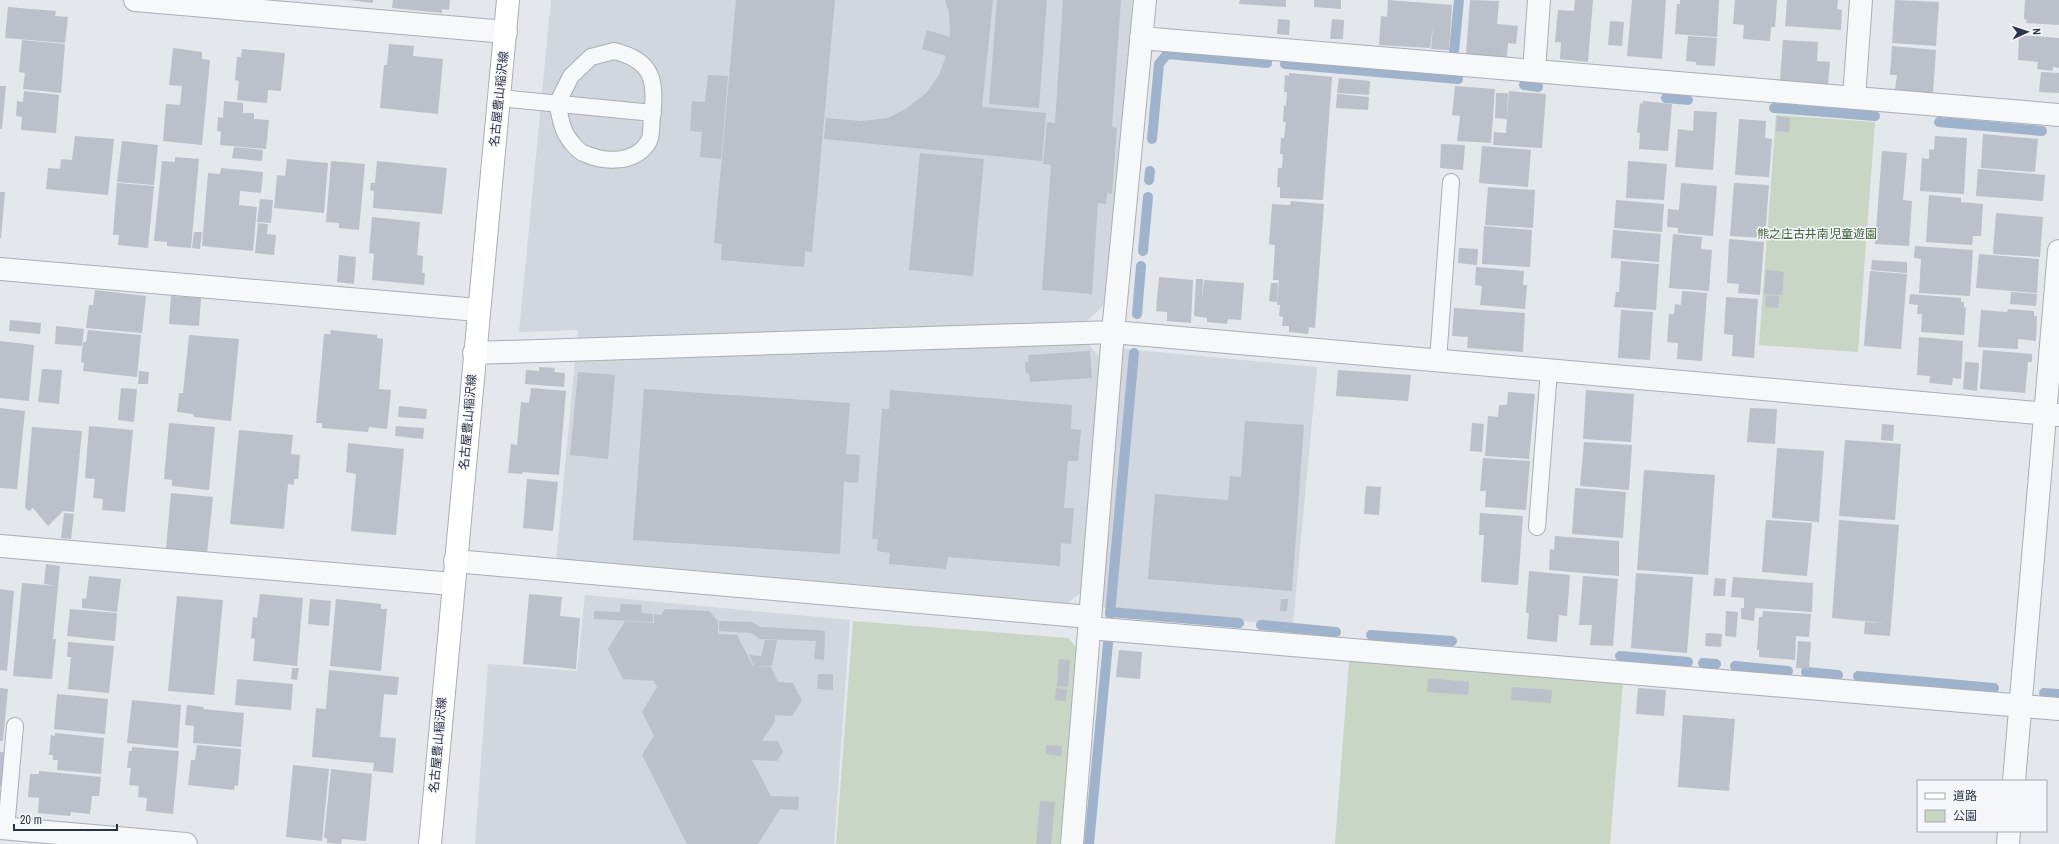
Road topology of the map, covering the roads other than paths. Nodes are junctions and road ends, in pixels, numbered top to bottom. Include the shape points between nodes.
1 (135, 0) edge
2 (508, 0) edge
3 (1145, 0) edge
4 (1539, 0) edge
5 (1861, 0) edge
6 (506, 32) junction
7 (1142, 38) junction
8 (1534, 71) junction
9 (499, 98) junction
10 (1854, 98) junction
11 (557, 104) junction
12 (653, 113) junction
13 (2059, 115) edge
14 (1451, 182) dead end
15 (2059, 251) edge
16 (0, 269) edge
17 (478, 310) junction
18 (1113, 332) junction
19 (474, 353) junction
20 (1438, 361) junction
21 (1549, 370) junction
22 (2052, 414) edge
23 (1537, 527) dead end
24 (0, 546) edge
25 (455, 561) junction
26 (452, 584) junction
27 (1090, 622) junction
28 (2020, 706) junction
29 (2059, 709) edge
30 (15, 726) dead end
31 (2014, 780) edge
32 (3, 828) edge
33 (2009, 832) edge
34 (186, 844) edge
35 (430, 844) edge
36 (1072, 844) edge
37 (2008, 844) edge

1 - 6 street
2 - 6 main road, 名古屋豊山稲沢線
3 - 7 street
4 - 8 street
5 - 10 street
6 - 9 main road, 名古屋豊山稲沢線
7 - 8 street
7 - 18 street
8 - 10 street
9 - 11 lane
9 - 17 main road, 名古屋豊山稲沢線
10 - 13 street
11 - 12 lane
11 - 12 lane via 566,134 582,153 603,159 621,160 638,154 649,140
11 - 12 lane via 571,76 591,57 614,51 631,55 647,68 653,83
14 - 20 lane
15 - 22 street
16 - 17 street
17 - 19 main road, 名古屋豊山稲沢線
18 - 19 street
18 - 20 street
18 - 27 street
19 - 25 main road, 名古屋豊山稲沢線
20 - 21 street
21 - 22 street
21 - 23 lane
22 - 28 street
24 - 26 street
25 - 26 main road, 名古屋豊山稲沢線
25 - 27 street
26 - 35 main road, 名古屋豊山稲沢線
27 - 28 street
27 - 36 street
28 - 29 street
28 - 31 street
30 - 32 lane
32 - 34 street
33 - 37 street

